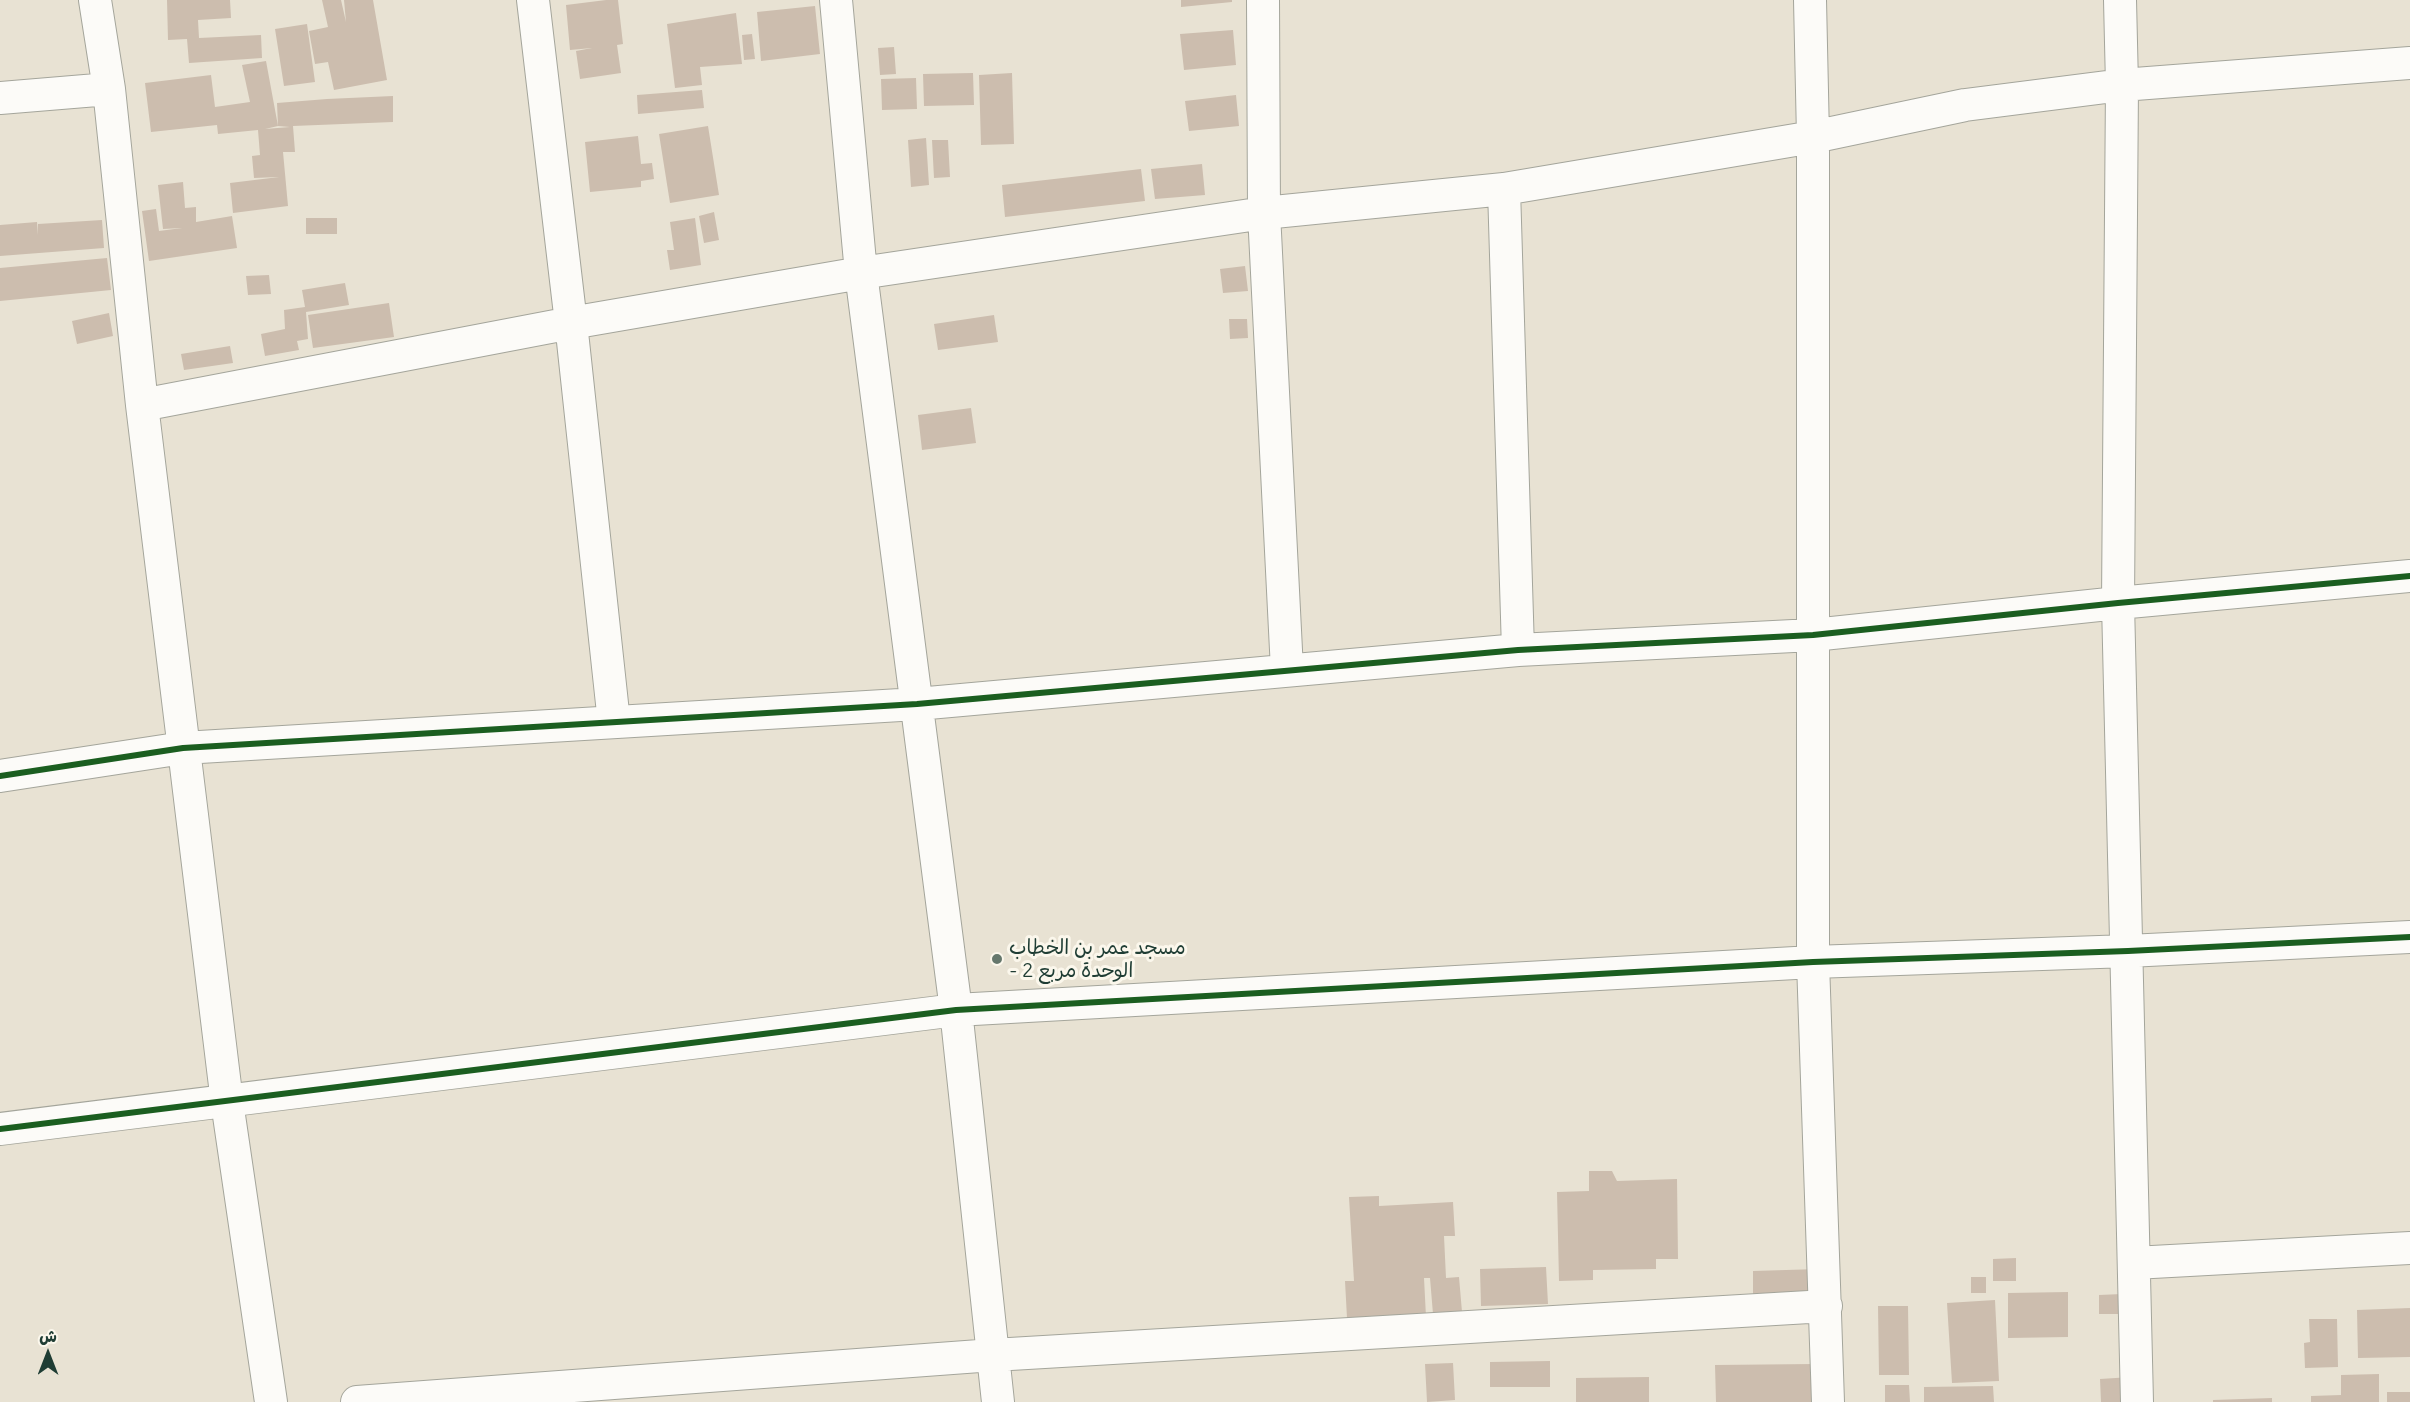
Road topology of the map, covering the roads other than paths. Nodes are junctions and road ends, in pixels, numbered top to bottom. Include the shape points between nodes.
1 (95, 0) edge
2 (533, 0) edge
3 (836, 0) edge
4 (1263, 0) edge
5 (1810, 0) edge
6 (2120, 0) edge
7 (2410, 63) edge
8 (2122, 85) junction
9 (108, 89) junction
10 (0, 98) edge
11 (1813, 137) junction
12 (1504, 189) junction
13 (1264, 213) junction
14 (861, 273) junction
15 (571, 323) junction
16 (142, 405) junction
17 (2410, 576) edge
18 (2118, 603) junction
19 (1813, 635) junction
20 (1518, 650) junction
21 (1287, 670) junction
22 (917, 704) junction
23 (614, 722) junction
24 (183, 748) junction
25 (0, 776) edge
26 (2410, 937) edge
27 (2128, 951) junction
28 (1813, 962) junction
29 (956, 1010) junction
30 (227, 1102) junction
31 (0, 1130) edge
32 (2410, 1248) edge
33 (2134, 1263) junction
34 (1826, 1306) junction
35 (993, 1355) junction
36 (271, 1402) edge
37 (357, 1402) edge
38 (998, 1402) edge
39 (1828, 1402) edge
40 (2137, 1402) edge

1 - 9 street
2 - 15 street
3 - 14 street
4 - 13 street
5 - 11 street
6 - 8 street
7 - 8 street
8 - 11 street via 1965,105
8 - 18 street
9 - 10 street
9 - 16 street
11 - 12 street
11 - 19 street
12 - 13 street
12 - 20 street
13 - 14 street
13 - 21 street
14 - 15 street
14 - 22 street
15 - 16 street
15 - 23 street
16 - 24 street
17 - 18 street
18 - 19 street
18 - 27 street
19 - 20 street
19 - 28 street
20 - 21 street
21 - 22 street
22 - 23 street
22 - 29 street
23 - 24 street
24 - 25 street
24 - 30 street
26 - 27 street
27 - 28 street
27 - 33 street
28 - 29 street
28 - 34 street
29 - 30 street
29 - 35 street
30 - 31 street
30 - 36 street
32 - 33 street
33 - 40 street
34 - 35 street
34 - 39 street
35 - 37 street
35 - 38 street

